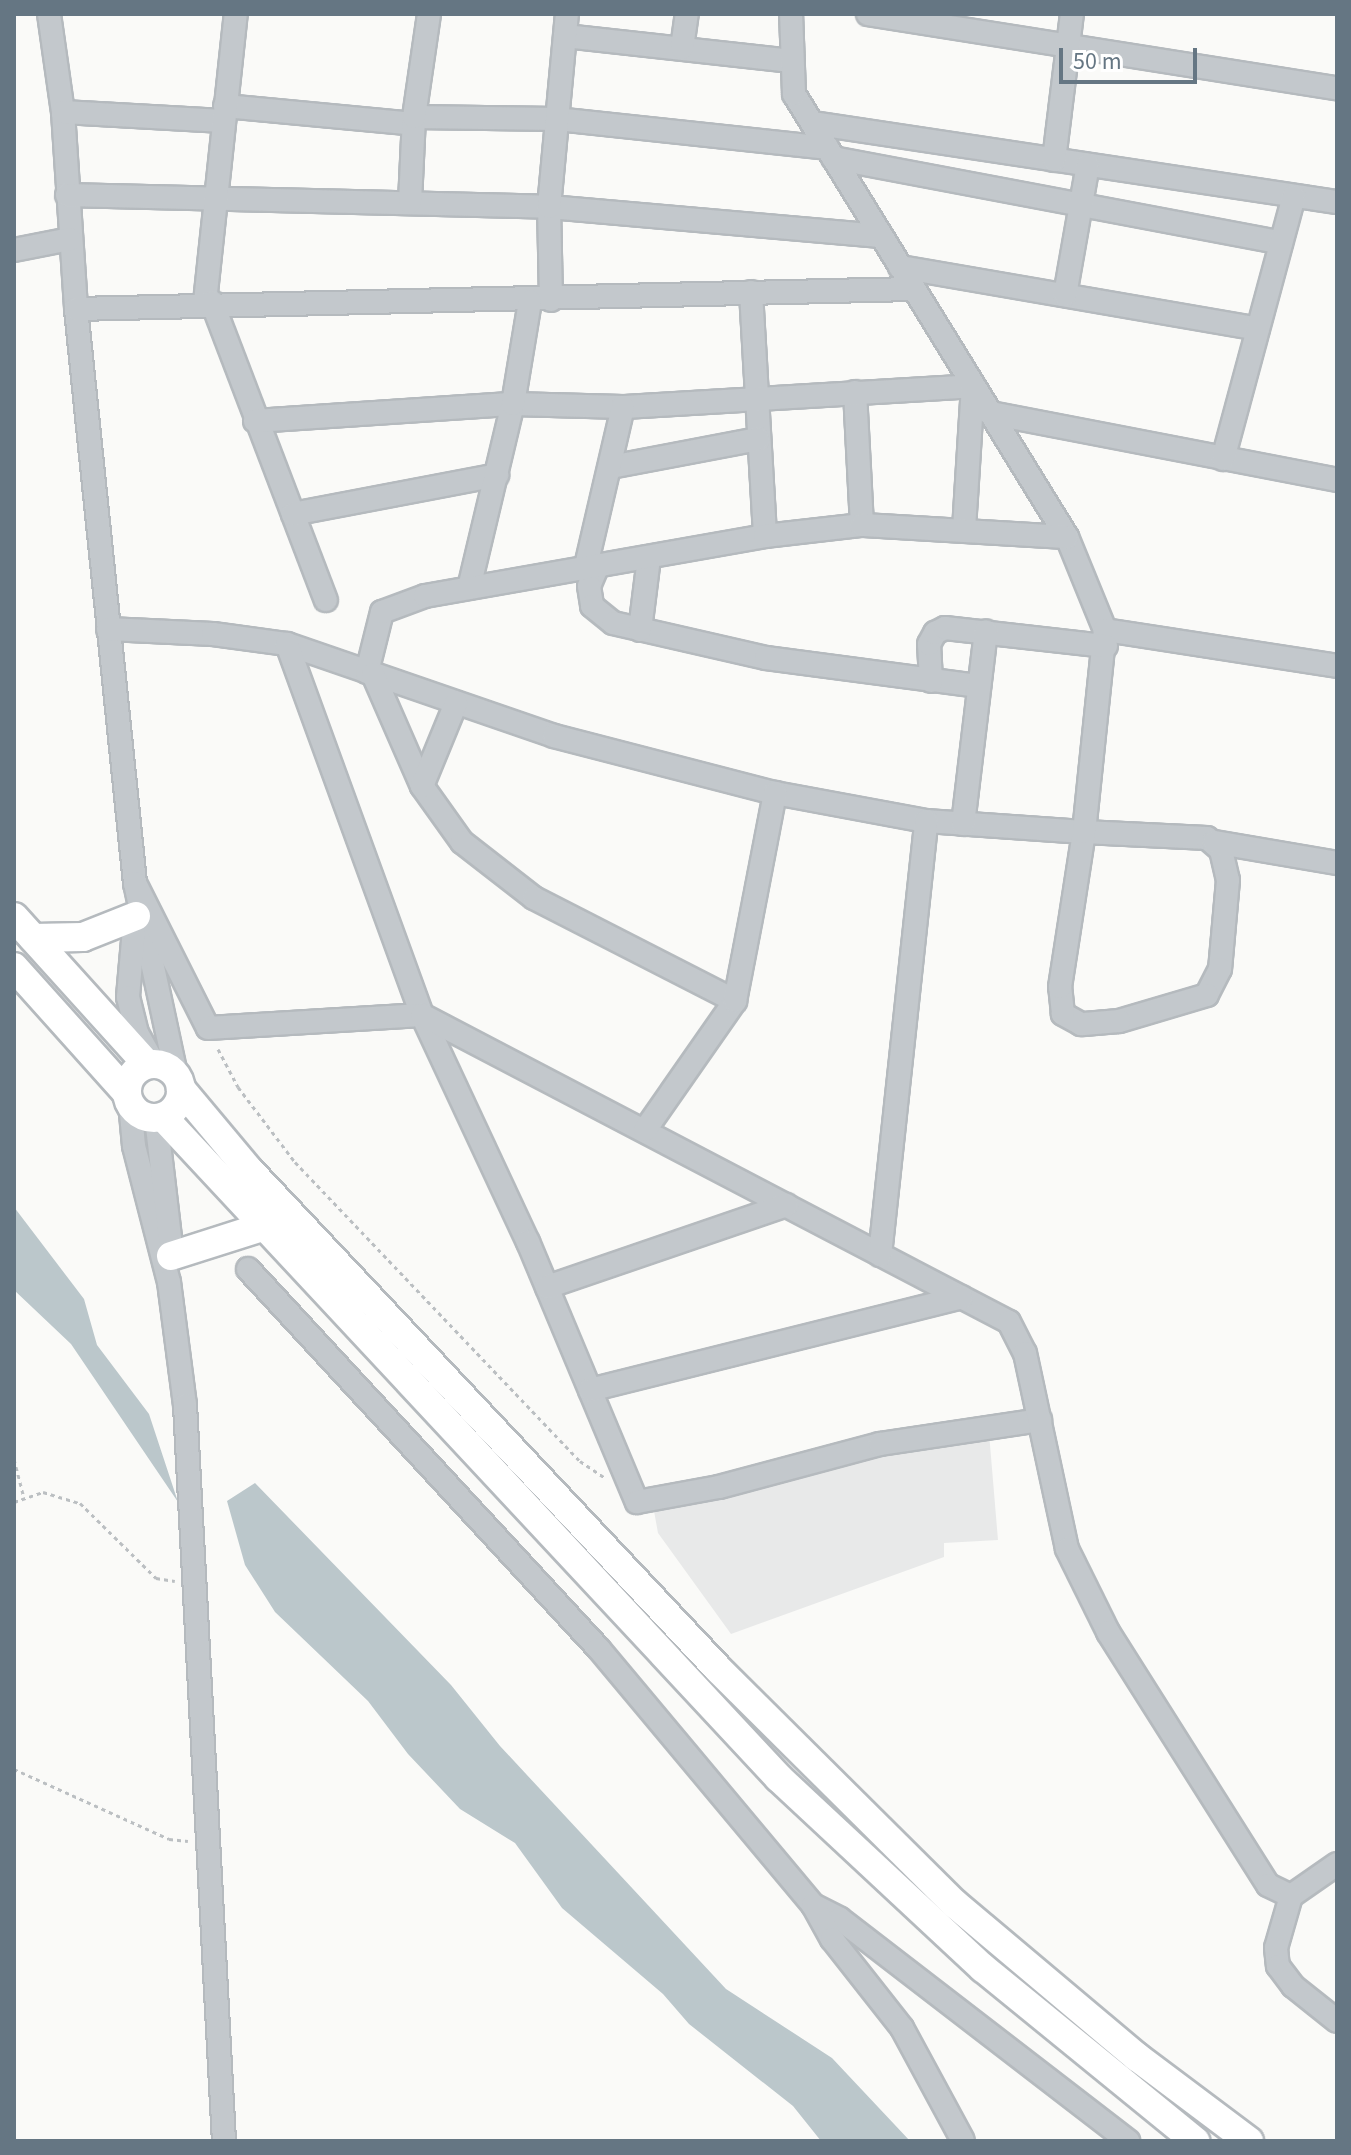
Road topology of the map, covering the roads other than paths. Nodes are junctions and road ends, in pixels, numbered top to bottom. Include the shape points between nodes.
1 (49, 14) edge
2 (236, 14) edge
3 (429, 14) edge
4 (687, 14) edge
5 (791, 14) edge
6 (868, 14) edge
7 (1072, 14) edge
8 (566, 25) edge
9 (1070, 45) junction
10 (682, 48) junction
11 (792, 61) junction
12 (1337, 88) edge
13 (63, 112) junction
14 (224, 113) junction
15 (557, 119) junction
16 (414, 120) junction
17 (812, 123) junction
18 (830, 153) junction
19 (1054, 160) junction
20 (1088, 165) junction
21 (67, 195) junction
22 (1294, 196) junction
23 (213, 202) junction
24 (410, 202) junction
25 (1337, 202) edge
26 (1081, 205) junction
27 (549, 207) junction
28 (881, 236) junction
29 (70, 239) junction
30 (1281, 243) junction
31 (14, 250) edge
32 (900, 267) junction
33 (914, 289) junction
34 (751, 292) junction
35 (1065, 295) junction
36 (541, 300) junction
37 (208, 302) junction
38 (76, 309) junction
39 (1258, 329) junction
40 (973, 386) junction
41 (855, 392) junction
42 (756, 400) junction
43 (513, 404) junction
44 (623, 407) junction
45 (990, 413) junction
46 (255, 421) junction
47 (758, 439) junction
48 (1223, 459) junction
49 (611, 467) junction
50 (497, 475) junction
51 (1337, 480) edge
52 (293, 514) junction
53 (862, 525) junction
54 (964, 531) junction
55 (765, 536) junction
56 (1067, 537) junction
57 (649, 558) junction
58 (592, 565) junction
59 (469, 588) junction
60 (326, 600) dead end
61 (108, 629) junction
62 (640, 630) junction
63 (986, 631) junction
64 (1106, 638) junction
65 (287, 644) junction
66 (1337, 666) edge
67 (370, 673) junction
68 (931, 681) junction
69 (979, 686) junction
70 (456, 703) junction
71 (422, 786) junction
72 (775, 793) junction
73 (926, 821) junction
74 (963, 824) junction
75 (1084, 832) junction
76 (1214, 842) junction
77 (1337, 863) edge
78 (135, 883) junction
79 (137, 913) junction
80 (14, 917) edge
81 (33, 938) junction
82 (14, 967) edge
83 (735, 1001) junction
84 (422, 1015) junction
85 (164, 1072) junction
86 (129, 1098) junction
87 (159, 1118) junction
88 (645, 1130) junction
89 (786, 1205) junction
90 (262, 1227) junction
91 (880, 1255) junction
92 (170, 1269) junction
93 (248, 1269) dead end
94 (547, 1287) junction
95 (962, 1297) junction
96 (590, 1390) junction
97 (1040, 1420) junction
98 (1337, 1864) edge
99 (1291, 1896) junction
100 (813, 1905) junction
101 (1337, 2021) edge
102 (224, 2141) edge
103 (963, 2141) edge
104 (1128, 2141) edge
105 (1195, 2141) edge
106 (1249, 2141) edge

1 - 13 street
2 - 14 street
3 - 16 street
4 - 10 street
5 - 11 street
6 - 9 street
7 - 9 street
8 - 10 street
8 - 15 street
9 - 12 street
9 - 19 street
10 - 11 street
11 - 17 street via 794,94
13 - 14 street
13 - 21 street
14 - 16 street
14 - 23 street
15 - 16 street
15 - 18 street
15 - 27 street
16 - 24 street
17 - 18 street
17 - 19 street
18 - 26 street
18 - 28 street
19 - 20 street
20 - 22 street
20 - 26 street
21 - 23 street
21 - 29 street
22 - 25 street
22 - 30 street
23 - 24 street
23 - 37 street
24 - 27 street
26 - 30 street
26 - 35 street
27 - 28 street
27 - 36 street
28 - 32 street
29 - 31 street
29 - 38 street
30 - 39 street
32 - 33 street
32 - 35 street
33 - 34 street
33 - 40 street
34 - 36 street
34 - 42 street
35 - 39 street
36 - 37 street
36 - 43 street
37 - 38 street
37 - 46 street
38 - 61 street
39 - 48 street
40 - 41 street
40 - 45 street
40 - 54 street
41 - 42 street
41 - 53 street
42 - 44 street
42 - 47 street
43 - 44 street
43 - 46 street
43 - 50 street
44 - 49 street
45 - 48 street
45 - 56 street
46 - 52 street
47 - 49 street
47 - 55 street
48 - 51 street
49 - 58 street
50 - 52 street
50 - 59 street
52 - 60 street
53 - 54 street
53 - 55 street
54 - 56 street
55 - 57 street
56 - 64 street
57 - 58 street
57 - 62 street
58 - 59 street
58 - 62 street via 589,586 595,613
59 - 67 street via 404,600 382,612
61 - 65 street
61 - 78 street
62 - 68 street via 766,658
63 - 64 street
63 - 68 street via 935,633 929,644
63 - 69 street
64 - 66 street
64 - 75 street
65 - 67 street
65 - 84 street
67 - 70 street
67 - 71 street
68 - 69 street
69 - 74 street
70 - 71 street
70 - 72 street via 554,736
71 - 83 street via 462,842 503,877
72 - 73 street
72 - 83 street
73 - 74 street
73 - 91 street
74 - 75 street
75 - 76 street via 1198,835
75 - 76 street via 1059,1000 1066,1018 1081,1024 1171,1008 1213,988 1220,969 1228,880
76 - 77 street
78 - 79 street
78 - 84 street via 208,1028
79 - 81 main road via 83,937
79 - 85 street
80 - 81 main road
81 - 85 main road
82 - 86 main road
83 - 88 street
84 - 88 street
84 - 94 street
85 - 86 main road via 133,1073
85 - 87 main road via 175,1109
85 - 106 main road via 247,1168 719,1670 945,1894 1137,2057
86 - 87 main road via 136,1111
86 - 92 street via 134,1146
87 - 90 main road
87 - 92 street
88 - 89 street
89 - 91 street
89 - 94 street
90 - 92 main road
90 - 105 main road via 835,1834 983,1968
91 - 95 street
92 - 102 street via 198,1586
93 - 100 street via 599,1649
94 - 96 street
95 - 96 street
95 - 97 street via 1000,1316 1017,1332
96 - 97 street via 637,1502 719,1487 880,1444
97 - 99 street via 1067,1549 1095,1610 1259,1873 1276,1891
98 - 99 street
99 - 101 street via 1276,1948 1278,1966 1293,1986
100 - 103 street via 832,1939 902,2028
100 - 104 street via 840,1919

